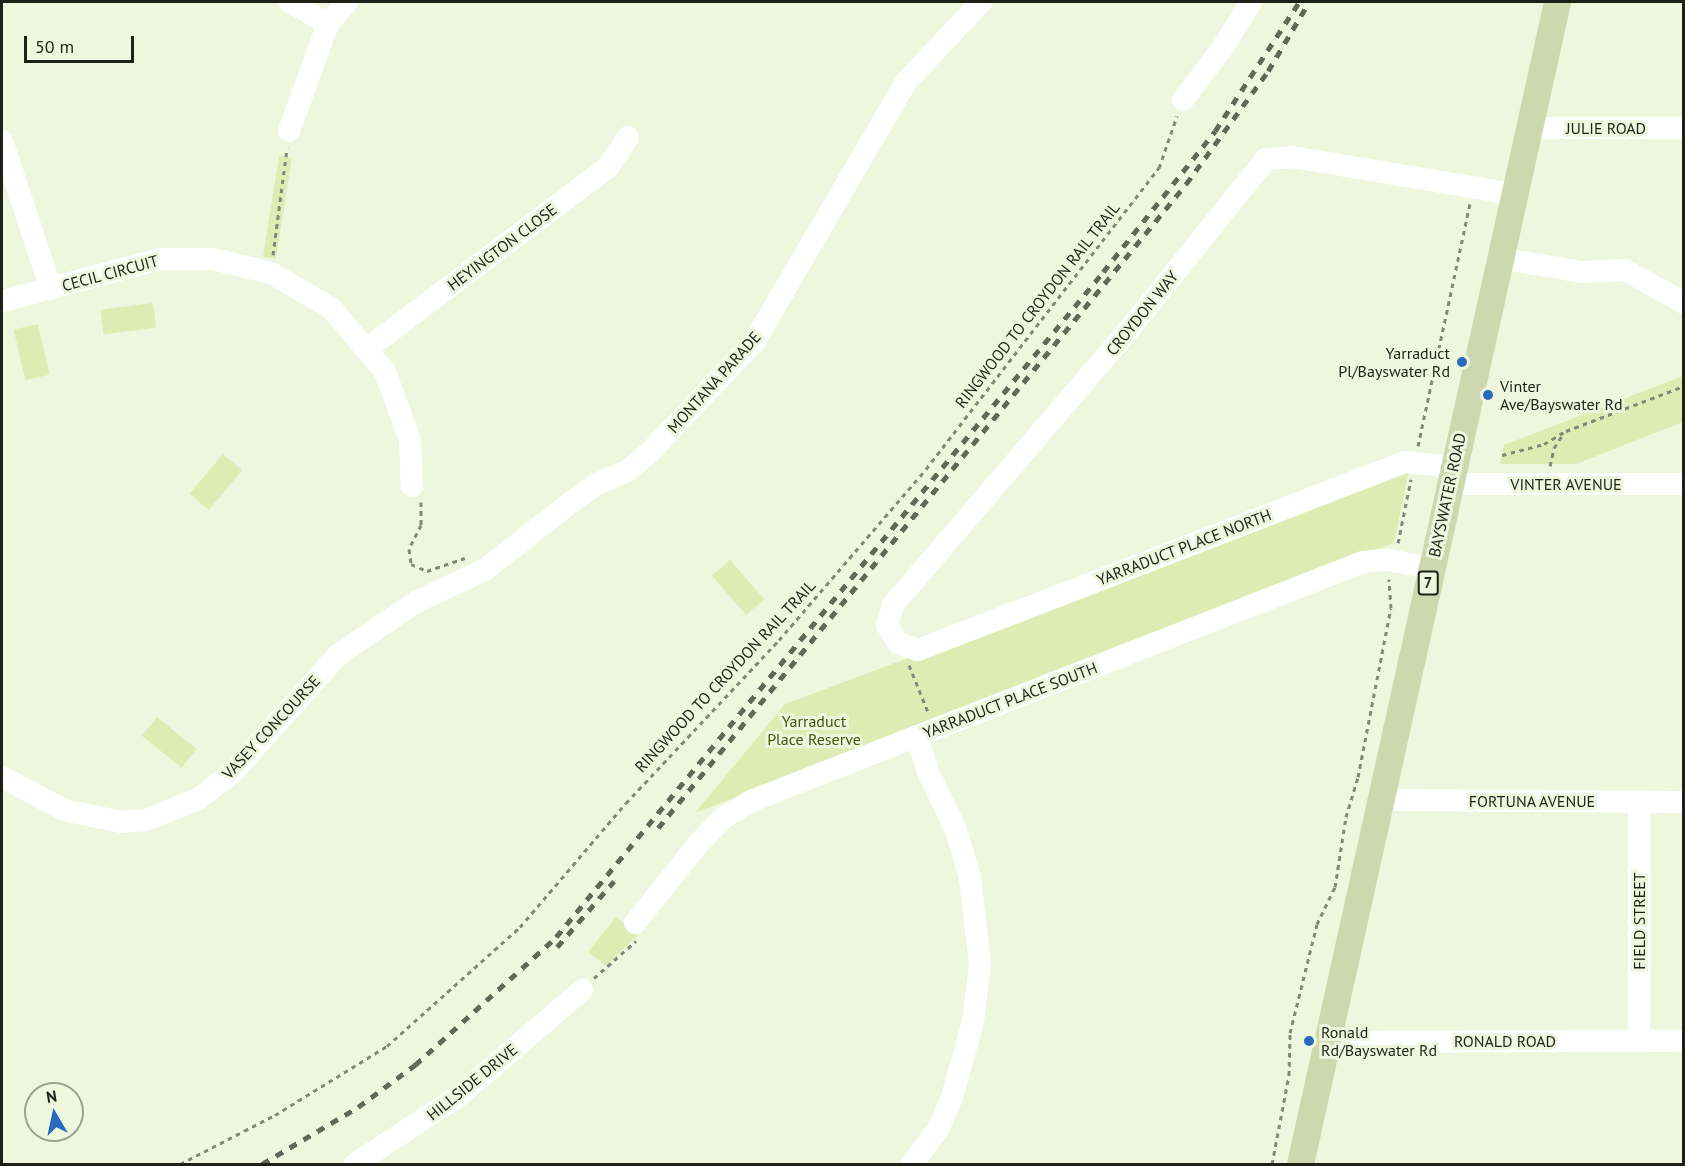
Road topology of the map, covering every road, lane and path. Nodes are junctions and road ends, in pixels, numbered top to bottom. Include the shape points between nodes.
1 (291, 2) edge
2 (347, 2) edge
3 (981, 2) edge
4 (1251, 2) edge
5 (1557, 2) edge
6 (328, 24) junction
7 (1183, 100) joint
8 (1528, 128) junction
9 (1683, 128) edge
10 (289, 132) joint
11 (628, 137) dead end
12 (2, 141) edge
13 (1473, 189) junction
14 (1514, 194) junction
15 (1499, 258) junction
16 (271, 273) junction
17 (51, 289) junction
18 (2, 301) edge
19 (1683, 303) edge
20 (368, 348) junction
21 (1683, 386) edge
22 (1566, 431) junction
23 (1502, 455) dead end
24 (1415, 463) junction
25 (1451, 475) junction
26 (1550, 484) junction
27 (1683, 484) edge
28 (412, 486) joint
29 (1394, 560) junction
30 (1432, 568) junction
31 (486, 569) junction
32 (913, 649) junction
33 (338, 655) joint
34 (926, 733) junction
35 (2, 777) edge
36 (1381, 800) junction
37 (1639, 802) junction
38 (1683, 802) edge
39 (635, 923) joint
40 (582, 990) joint
41 (1640, 1041) junction
42 (1683, 1041) edge
43 (1327, 1042) junction
44 (180, 1164) edge
45 (355, 1164) edge
46 (912, 1164) edge
47 (1272, 1164) edge
48 (1300, 1164) edge

1 - 6 street
2 - 6 street
3 - 31 street, MONTANA PARADE via 906,82 754,342 628,471 597,484
4 - 7 street
5 - 8 main road, BAYSWATER ROAD / 7
6 - 10 street
7 - 44 path, RINGWOOD TO CROYDON RAIL TRAIL via 1159,168 926,469 779,640 626,803 520,927 387,1047 275,1114
8 - 9 street, JULIE ROAD
8 - 14 main road, BAYSWATER ROAD / 7
10 - 16 path
11 - 20 street, HEYINGTON CLOSE via 608,167
12 - 17 street
13 - 14 street, CROYDON WAY
13 - 24 path
13 - 32 street, CROYDON WAY via 1292,157 1266,159 1127,332 893,605 887,625 891,635
14 - 15 main road, BAYSWATER ROAD / 7
15 - 19 street via 1581,272 1625,270
15 - 25 main road, BAYSWATER ROAD / 7
16 - 17 street, CECIL CIRCUIT via 213,259 160,259
16 - 20 street, CECIL CIRCUIT via 331,308
17 - 18 street, CECIL CIRCUIT
20 - 28 street, CECIL CIRCUIT via 385,372 400,405 410,440
21 - 22 path
22 - 23 path via 1544,444
22 - 26 path via 1551,457
24 - 25 street, YARRADUCT PLACE NORTH
24 - 29 path
24 - 32 street, YARRADUCT PLACE NORTH via 1406,462
25 - 26 street, VINTER AVENUE
25 - 30 main road, BAYSWATER ROAD / 7
26 - 27 street, VINTER AVENUE
28 - 31 path via 420,494 422,513 419,531 409,549 414,568 427,571 468,558
29 - 30 street, YARRADUCT PLACE SOUTH
29 - 34 street, YARRADUCT PLACE SOUTH via 1363,562
29 - 47 path via 1390,575 1391,608 1335,887 1317,924 1290,1033 1289,1076
30 - 36 main road, BAYSWATER ROAD / 7
31 - 33 street, MONTANA PARADE via 416,603
32 - 34 path via 909,665
33 - 35 street, VASEY CONCOURSE via 231,774 198,799 170,813 130,822 94,819 64,810
34 - 39 street, YARRADUCT PLACE SOUTH via 751,801 722,819
34 - 46 street via 929,774 956,830 970,878 980,964 973,1022 952,1098 938,1129
36 - 37 street, FORTUNA AVENUE
36 - 43 main road, BAYSWATER ROAD / 7
37 - 38 street, FORTUNA AVENUE
37 - 41 street, FIELD STREET
39 - 40 path via 645,932
40 - 45 street, HILLSIDE DRIVE via 460,1095
41 - 42 street, RONALD ROAD
41 - 43 street, RONALD ROAD
43 - 48 main road, BAYSWATER ROAD / 7

